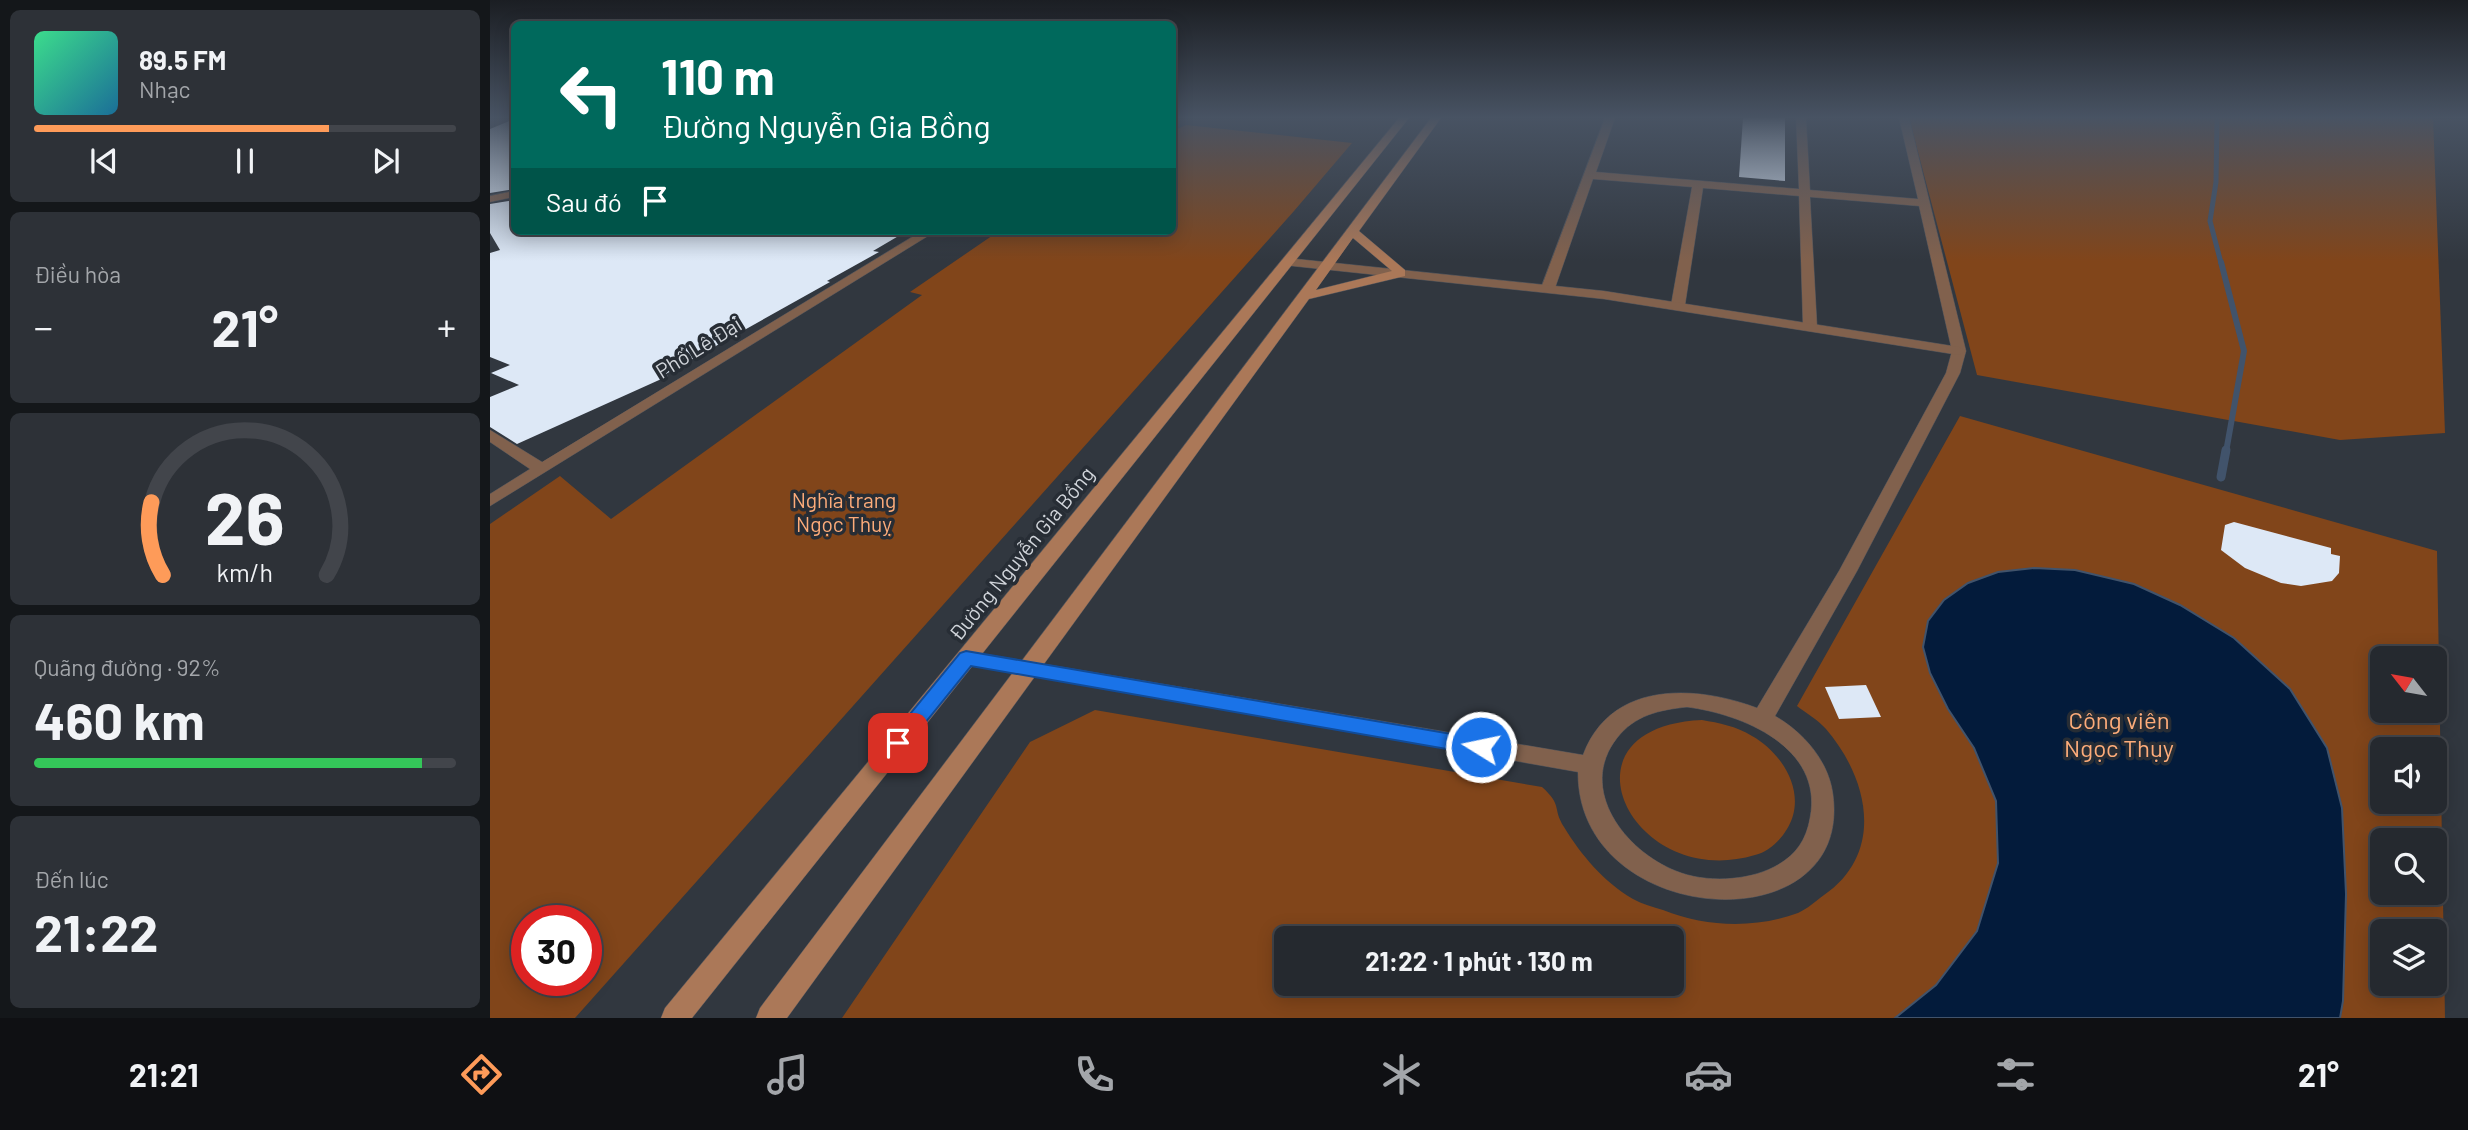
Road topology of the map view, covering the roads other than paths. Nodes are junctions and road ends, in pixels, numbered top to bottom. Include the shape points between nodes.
1 (1365, 166) edge
2 (1401, 166) edge
3 (1592, 166) edge
4 (1803, 166) edge
5 (1916, 166) edge
6 (1589, 175) junction
7 (1698, 184) junction
8 (1804, 193) junction
9 (511, 195) edge
10 (490, 199) edge
11 (1925, 203) junction
12 (1352, 231) junction
13 (923, 235) edge
14 (1287, 262) junction
15 (1327, 266) junction
16 (1401, 273) junction
17 (1548, 288) junction
18 (1304, 297) junction
19 (1678, 305) junction
20 (1810, 326) junction
21 (1959, 351) junction
22 (490, 435) edge
23 (541, 470) junction
24 (490, 501) edge
25 (966, 658) junction
26 (1028, 669) junction
27 (1762, 719) junction
28 (1590, 765) junction
29 (675, 1018) edge
30 (770, 1018) edge

1 - 14 main road, Đường Nguyễn Gia Bồng
2 - 12 main road
3 - 6 street
4 - 8 street
5 - 11 street
6 - 7 street
6 - 17 street
7 - 8 street
7 - 19 street
8 - 11 street
8 - 20 street
9 - 10 street
11 - 21 street
12 - 15 main road
12 - 16 main road
13 - 23 street, Phố Lê Đại
14 - 15 street
14 - 25 main road, Đường Nguyễn Gia Bồng
15 - 16 street
15 - 18 main road
16 - 17 street
16 - 18 main road
17 - 19 street
18 - 26 main road
19 - 20 street
20 - 21 street
21 - 27 street via 1953,373 1848,571
22 - 23 street
23 - 24 street, Phố Lê Đại
25 - 26 street
25 - 29 main road, Đường Nguyễn Gia Bồng
26 - 28 street
26 - 30 main road
27 - 28 street via 1722,703 1687,699 1653,704 1624,717 1602,738
27 - 28 street via 1787,735 1810,761 1823,791 1824,823 1812,852 1786,875 1750,888 1708,890 1666,879 1630,857 1604,828 1590,797

